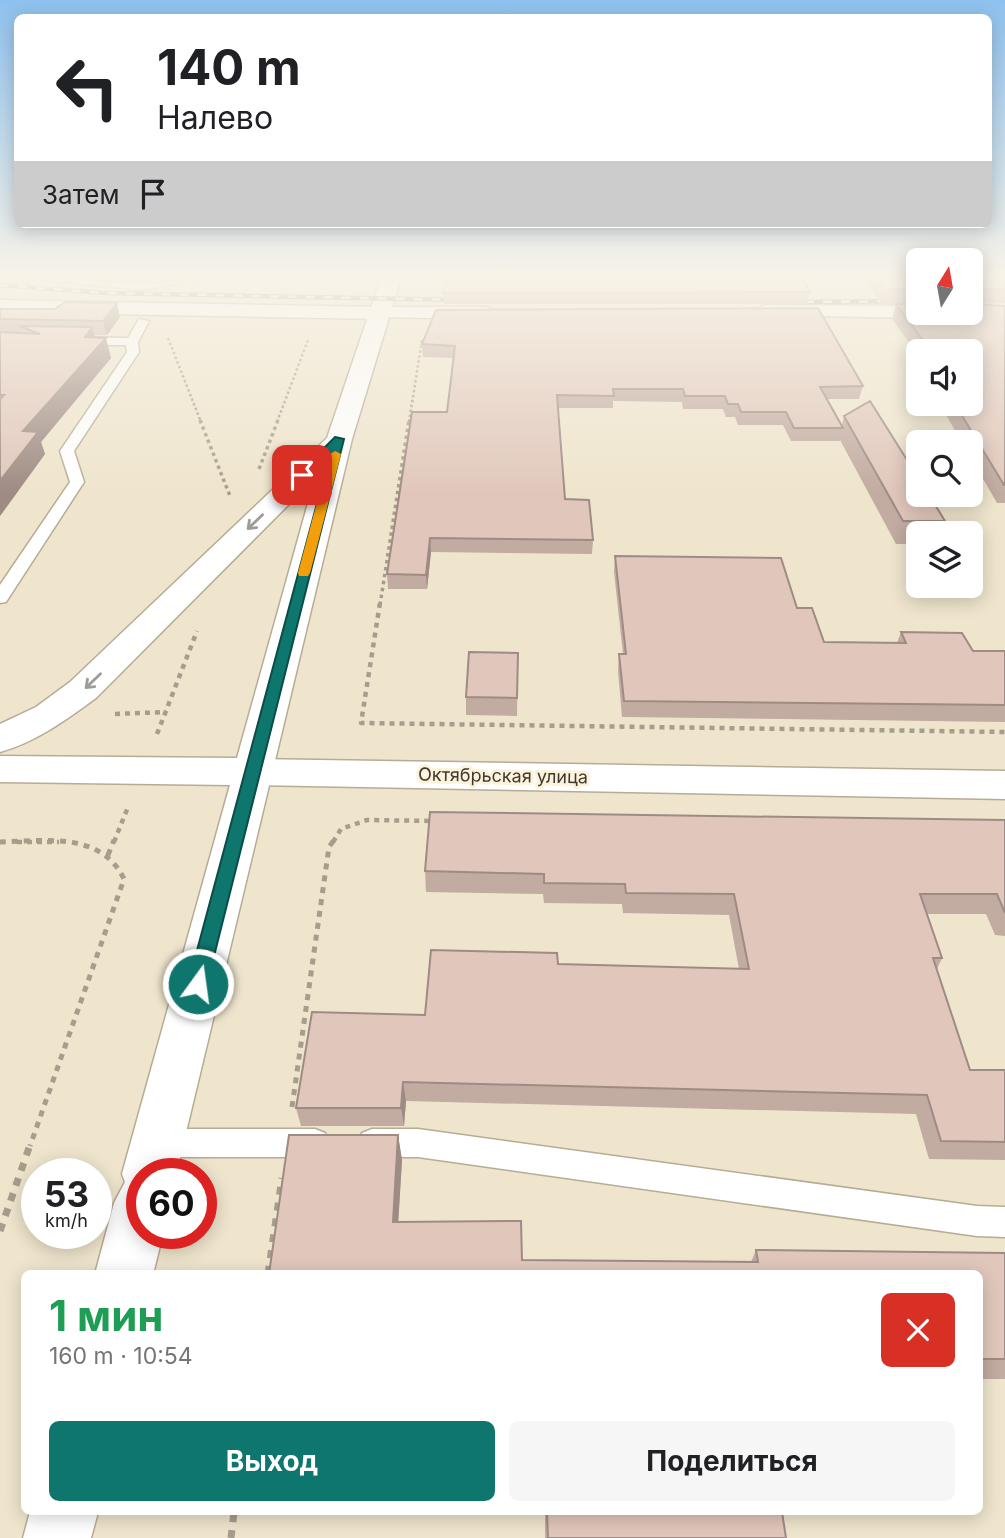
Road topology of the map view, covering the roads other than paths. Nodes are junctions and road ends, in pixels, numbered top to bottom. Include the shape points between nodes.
1 (133, 350) edge
2 (369, 350) edge
3 (339, 439) junction
4 (0, 598) edge
5 (0, 739) edge
6 (0, 769) edge
7 (252, 772) junction
8 (1005, 785) edge
9 (153, 1158) edge
10 (161, 1158) edge
11 (1005, 1222) edge
12 (130, 1249) edge
13 (125, 1270) edge
14 (63, 1515) edge
15 (57, 1538) edge

1 - 4 lane via 67,451 77,482
2 - 3 main road
3 -> 5 main road via 83,690 50,715
3 - 7 main road
6 - 7 main road, Октябрьская улица
7 - 8 main road, Октябрьская улица
7 - 9 main road
10 - 11 lane via 287,1143 418,1143
12 - 13 main road
14 - 15 main road

